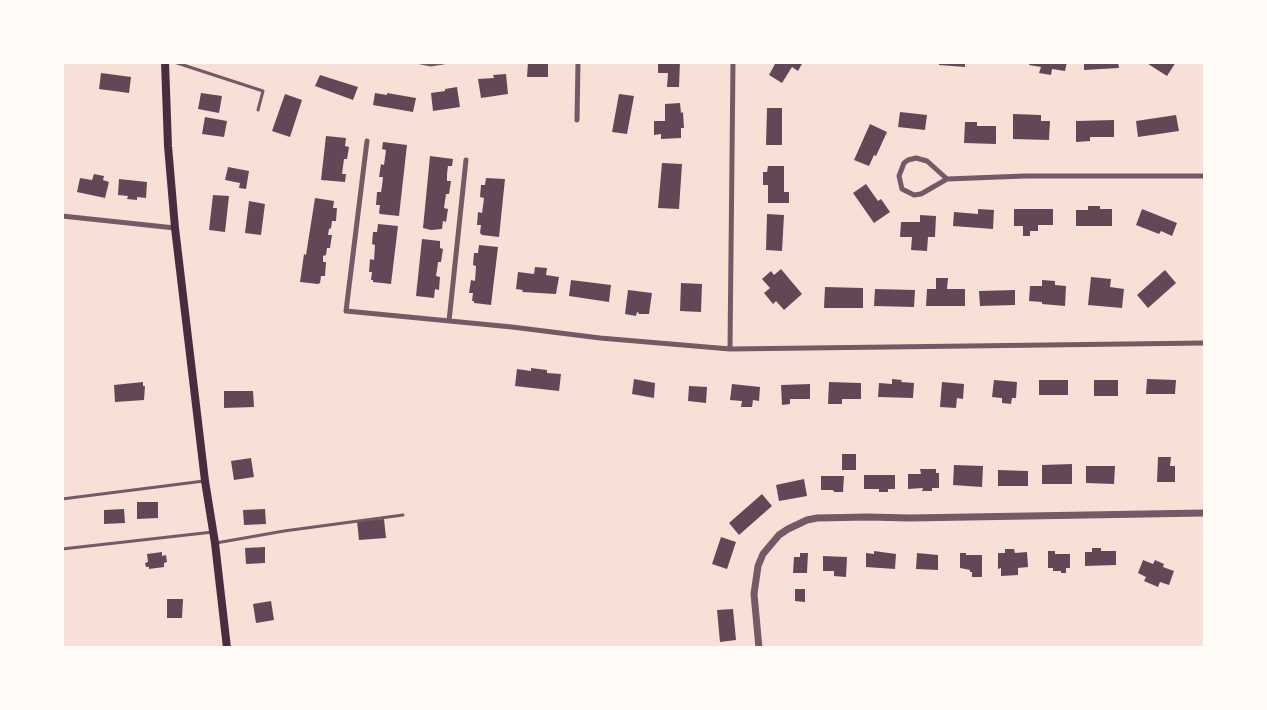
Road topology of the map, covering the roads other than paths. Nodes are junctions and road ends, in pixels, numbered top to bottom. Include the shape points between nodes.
1 (165, 62) edge
2 (174, 62) edge
3 (421, 62) edge
4 (443, 62) edge
5 (578, 62) edge
6 (733, 62) edge
7 (258, 110) dead end
8 (577, 120) dead end
9 (367, 141) dead end
10 (466, 160) dead end
11 (1204, 176) edge
12 (947, 179) junction
13 (62, 216) edge
14 (175, 228) junction
15 (449, 321) junction
16 (1204, 343) edge
17 (730, 348) junction
18 (205, 481) junction
19 (62, 499) edge
20 (1204, 513) edge
21 (404, 515) dead end
22 (214, 532) junction
23 (215, 543) junction
24 (62, 549) edge
25 (227, 648) edge
26 (759, 648) edge

1 - 14 main road
2 - 7 lane via 263,91
3 - 4 street
5 - 8 street
6 - 17 street
9 - 15 street via 346,311
10 - 15 street
11 - 12 street
12 - 12 street via 927,161 916,158 904,163 899,176 902,189 914,195
13 - 14 street
14 - 18 main road
15 - 17 street
16 - 17 street
18 - 19 lane
18 - 22 main road
20 - 26 street via 817,518 788,529 763,554 754,594
21 - 23 lane
22 - 23 main road
22 - 24 lane
23 - 25 main road

